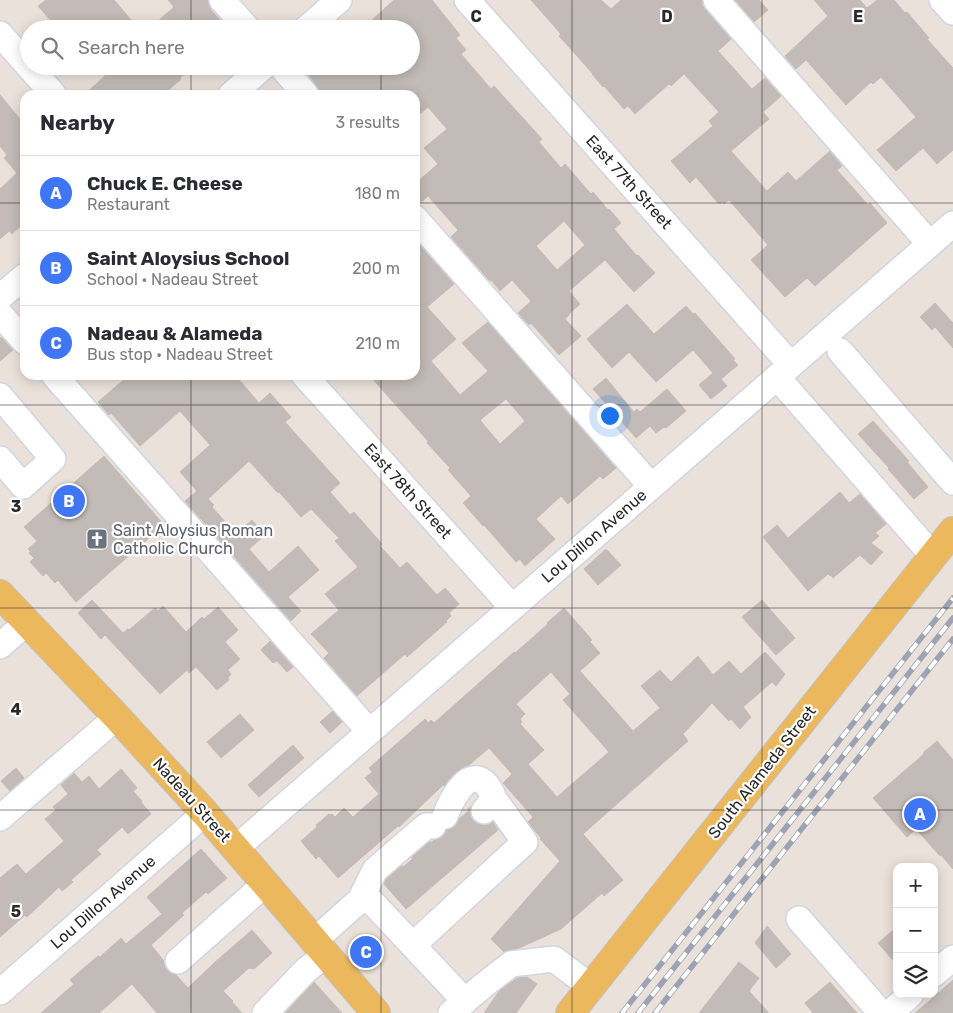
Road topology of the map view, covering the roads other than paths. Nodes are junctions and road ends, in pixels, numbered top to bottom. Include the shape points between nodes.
1 (222, 0) edge
2 (339, 0) edge
3 (467, 0) edge
4 (716, 0) edge
5 (942, 0) edge
6 (953, 12) edge
7 (240, 20) edge
8 (316, 20) edge
9 (0, 34) edge
10 (20, 57) edge
11 (36, 75) edge
12 (254, 75) edge
13 (289, 75) edge
14 (50, 90) edge
15 (237, 90) edge
16 (302, 90) edge
17 (420, 224) edge
18 (953, 224) edge
19 (930, 244) junction
20 (20, 280) edge
21 (0, 297) edge
22 (0, 314) edge
23 (20, 336) edge
24 (840, 350) dead end
25 (784, 371) junction
26 (58, 380) edge
27 (308, 380) edge
28 (0, 396) edge
29 (0, 459) edge
30 (953, 482) edge
31 (651, 486) junction
32 (953, 530) edge
33 (933, 556) junction
34 (0, 594) edge
35 (512, 608) junction
36 (27, 622) junction
37 (0, 646) edge
38 (117, 717) junction
39 (369, 731) junction
40 (205, 813) junction
41 (0, 818) edge
42 (236, 848) junction
43 (265, 884) junction
44 (375, 899) junction
45 (799, 919) dead end
46 (413, 945) junction
47 (320, 948) junction
48 (953, 958) edge
49 (178, 960) dead end
50 (938, 971) edge
51 (591, 987) junction
52 (0, 992) edge
53 (907, 998) edge
54 (458, 1007) edge
55 (265, 1013) edge
56 (376, 1013) edge
57 (570, 1013) edge
58 (881, 1013) edge
59 (890, 1013) edge

1 - 7 street
2 - 8 street
3 - 25 street, East 77th Street
4 - 19 street
5 - 6 street
9 - 10 street
11 - 14 street
12 - 15 street
13 - 16 street
17 - 31 street
18 - 19 street, Lou Dillon Avenue
19 - 25 street, Lou Dillon Avenue
20 - 21 street
22 - 23 street
24 - 30 street
25 - 31 street, Lou Dillon Avenue
25 - 33 street, East 77th Street
26 - 39 street
27 - 35 street, East 78th Street
28 - 29 street via 53,459 23,486
31 - 35 street, Lou Dillon Avenue
32 - 33 main road, South Alameda Street
33 - 51 main road, South Alameda Street
34 - 36 main road, Nadeau Street
35 - 39 street, Lou Dillon Avenue
36 - 37 street
36 - 38 main road, Nadeau Street
38 - 40 main road, Nadeau Street
38 - 41 street
39 - 42 street, Lou Dillon Avenue
40 - 42 main road, Nadeau Street
40 - 52 street, Lou Dillon Avenue
42 - 43 main road, Nadeau Street
43 - 47 main road, Nadeau Street
43 - 49 street
44 - 46 street
44 - 46 street via 375,870 436,817 464,784 471,779 484,782 492,792 489,805 525,842
44 - 47 street
45 - 58 street
46 - 54 street
47 - 55 street via 306,970
47 - 56 main road, Nadeau Street
48 - 50 street
51 - 54 street via 554,959 511,964
51 - 57 main road, South Alameda Street
53 - 59 street

